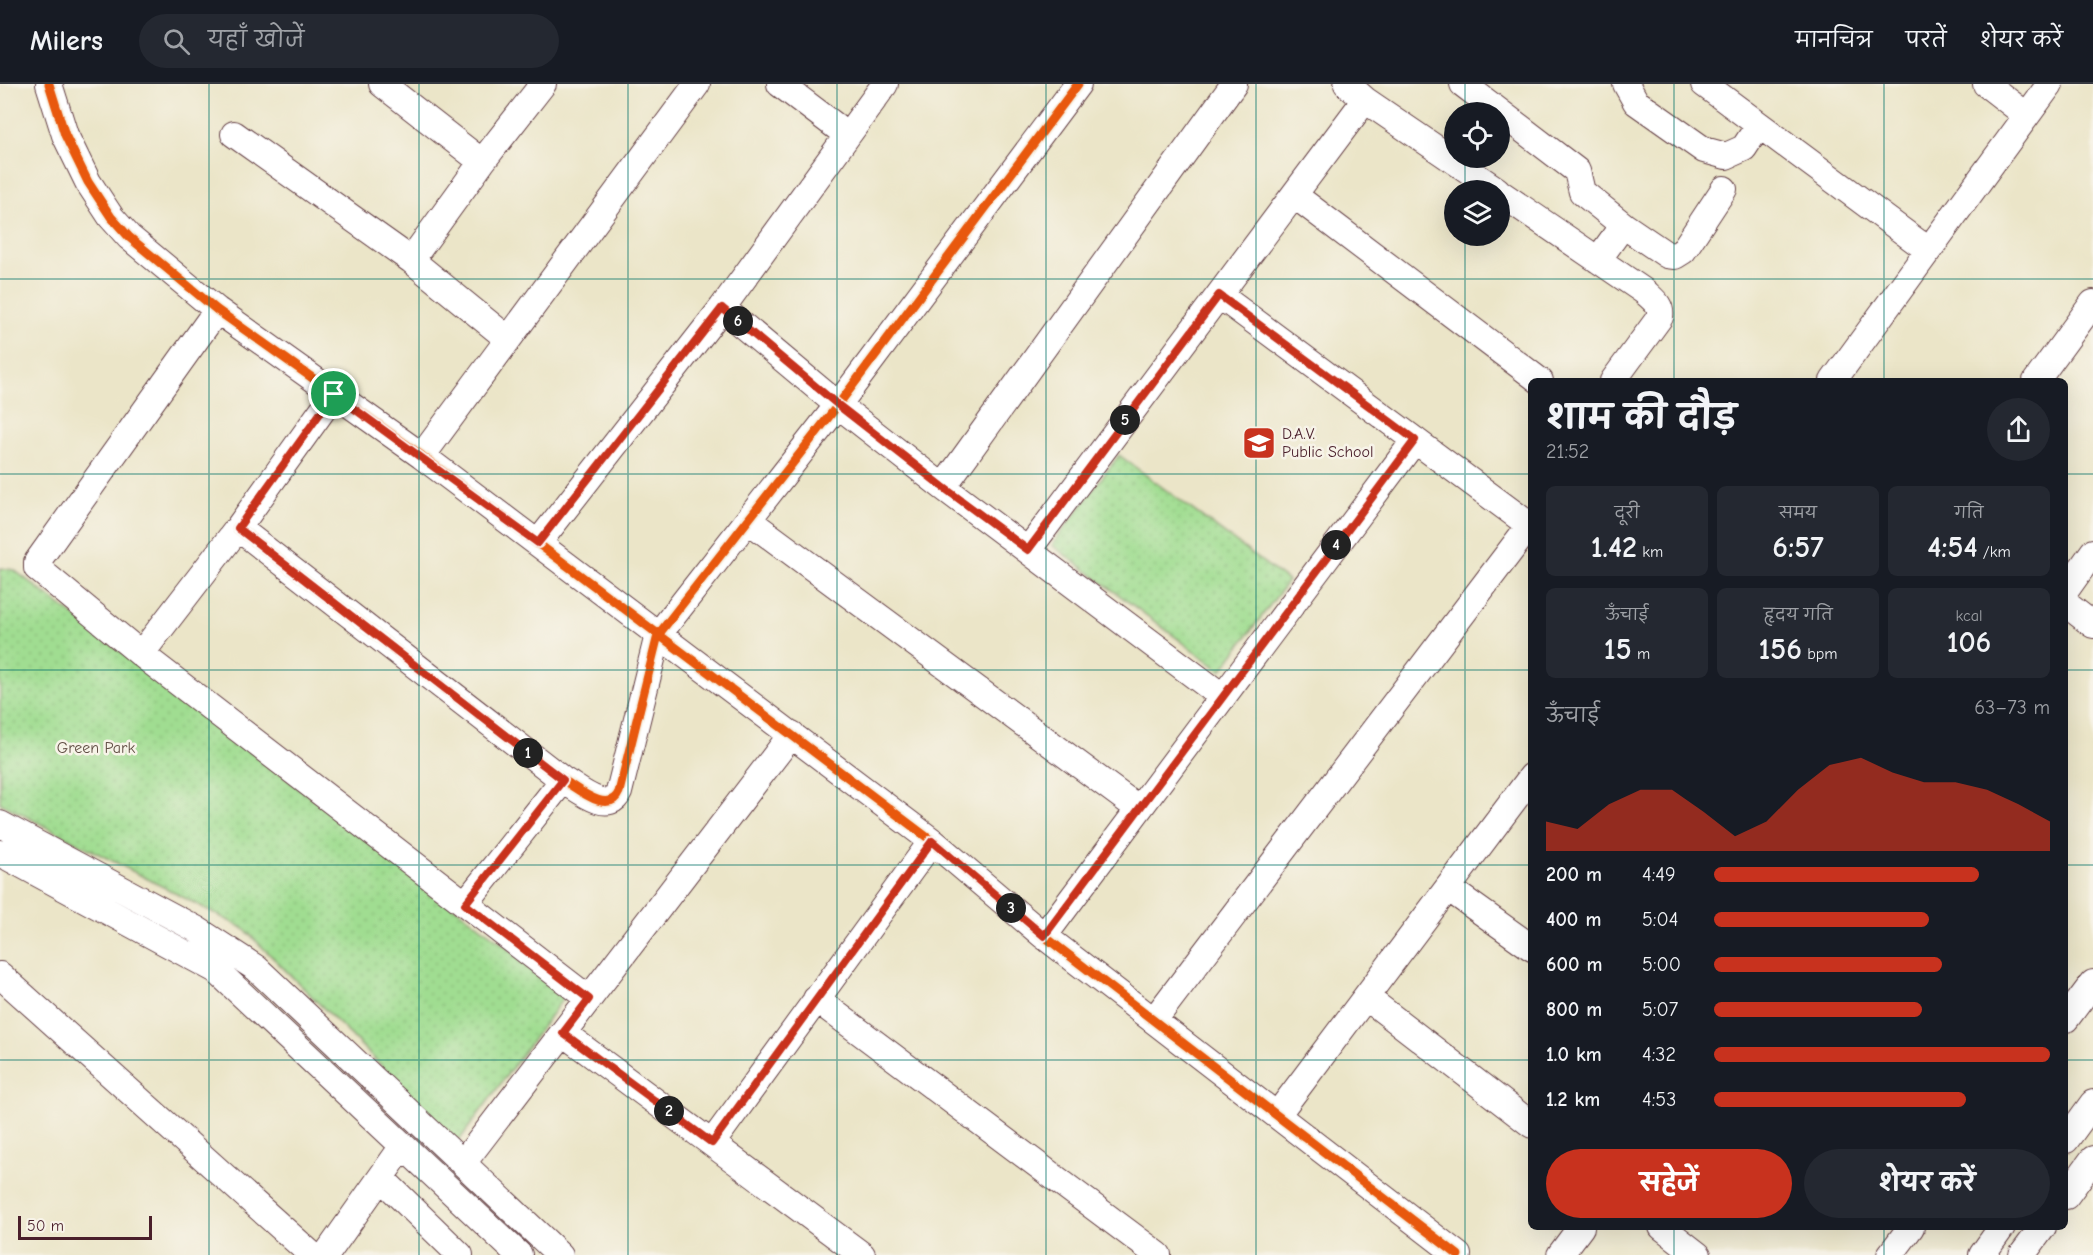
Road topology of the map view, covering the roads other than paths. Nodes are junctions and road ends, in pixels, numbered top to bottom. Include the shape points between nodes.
1 (49, 84) edge
2 (382, 84) edge
3 (543, 84) edge
4 (697, 84) edge
5 (780, 84) edge
6 (885, 84) edge
7 (1078, 84) edge
8 (1234, 84) edge
9 (1463, 84) edge
10 (1626, 84) edge
11 (1704, 84) edge
12 (1986, 84) edge
13 (2050, 84) edge
14 (1356, 92) edge
15 (2026, 115) junction
16 (1759, 125) junction
17 (234, 134) dead end
18 (846, 134) junction
19 (482, 162) junction
20 (1481, 180) edge
21 (1724, 189) dead end
22 (1294, 195) junction
23 (1510, 200) edge
24 (1623, 225) junction
25 (1928, 250) junction
26 (411, 260) junction
27 (1598, 260) junction
28 (1219, 295) junction
29 (2093, 303) edge
30 (722, 308) junction
31 (217, 310) junction
32 (508, 339) junction
33 (1536, 378) edge
34 (1615, 378) edge
35 (1835, 378) edge
36 (2038, 378) edge
37 (334, 394) junction
38 (838, 405) junction
39 (1415, 440) junction
40 (422, 456) junction
41 (943, 487) junction
42 (748, 520) junction
43 (1528, 524) edge
44 (238, 528) junction
45 (1528, 530) edge
46 (538, 543) junction
47 (1028, 550) junction
48 (2093, 552) edge
49 (2068, 587) edge
50 (2068, 606) edge
51 (2093, 625) edge
52 (658, 635) junction
53 (141, 654) junction
54 (1223, 697) junction
55 (792, 734) junction
56 (563, 780) junction
57 (1528, 781) edge
58 (1139, 809) junction
59 (2, 839) edge
60 (932, 841) junction
61 (1448, 888) junction
62 (465, 904) junction
63 (1044, 936) junction
64 (1528, 945) edge
65 (0, 975) edge
66 (2093, 983) edge
67 (1366, 997) junction
68 (589, 999) junction
69 (816, 999) junction
70 (2068, 1016) edge
71 (1154, 1020) junction
72 (563, 1033) junction
73 (2093, 1103) edge
74 (1277, 1115) junction
75 (1528, 1122) edge
76 (2068, 1137) edge
77 (712, 1143) junction
78 (403, 1146) junction
79 (2093, 1159) edge
80 (463, 1163) junction
81 (381, 1178) junction
82 (2068, 1193) edge
83 (1579, 1230) edge
84 (1666, 1230) edge
85 (1909, 1230) edge
86 (2000, 1230) edge
87 (2041, 1230) edge
88 (312, 1255) edge
89 (326, 1255) edge
90 (460, 1255) edge
91 (519, 1255) edge
92 (560, 1255) edge
93 (862, 1255) edge
94 (1158, 1255) edge
95 (1458, 1255) edge
96 (1560, 1255) edge
97 (1698, 1255) edge
98 (1890, 1255) edge
99 (1982, 1255) edge
100 (2022, 1255) edge

1 - 31 street via 65,135 111,218
2 - 19 street
3 - 19 street
4 - 32 street
5 - 18 street
6 - 18 street
7 - 38 street
8 - 41 street
9 - 24 street via 1577,171 1582,192
10 - 16 street via 1636,102 1704,150 1726,156 1744,148
11 - 16 street
12 - 15 street
13 - 15 street
14 - 20 street
14 - 22 street
15 - 25 street
16 - 25 street
17 - 26 street
18 - 30 street
19 - 26 street
21 - 24 street via 1676,256 1666,255
22 - 28 street
22 - 33 street
23 - 27 street
24 - 27 street
25 - 35 street
26 - 32 street
27 - 34 street via 1645,292 1661,309 1660,317
28 - 39 street
28 - 47 street
29 - 36 street
30 - 38 street
30 - 46 street
31 - 37 street
31 - 53 street via 37,562 38,570
32 - 40 street
37 - 40 street
37 - 44 street
38 - 41 street
38 - 42 street
39 - 43 street
39 - 54 street
40 - 46 street
41 - 47 street
42 - 52 street
42 - 58 street
44 - 53 street
44 - 56 street
45 - 71 street
46 - 52 street
47 - 54 street
48 - 49 street
50 - 51 street
52 - 55 street
52 - 56 street via 616,799 601,802
53 - 62 street
54 - 58 street
55 - 60 street
55 - 68 street
56 - 62 street
57 - 61 street
58 - 63 street
59 - 78 street via 216,970
59 - 80 street via 196,929 256,968
60 - 63 street
60 - 69 street
61 - 64 street
61 - 67 street
62 - 68 street
63 - 71 street
65 - 88 street
66 - 70 street
67 - 74 street
67 - 75 street
68 - 72 street
69 - 77 street
69 - 94 street
71 - 74 street
72 - 77 street
72 - 80 street
73 - 76 street
74 - 95 street
77 - 93 street
78 - 81 street
78 - 91 street
79 - 82 street
80 - 92 street
81 - 89 street
81 - 90 street
83 - 96 street
84 - 97 street
85 - 98 street
86 - 99 street
87 - 100 street

